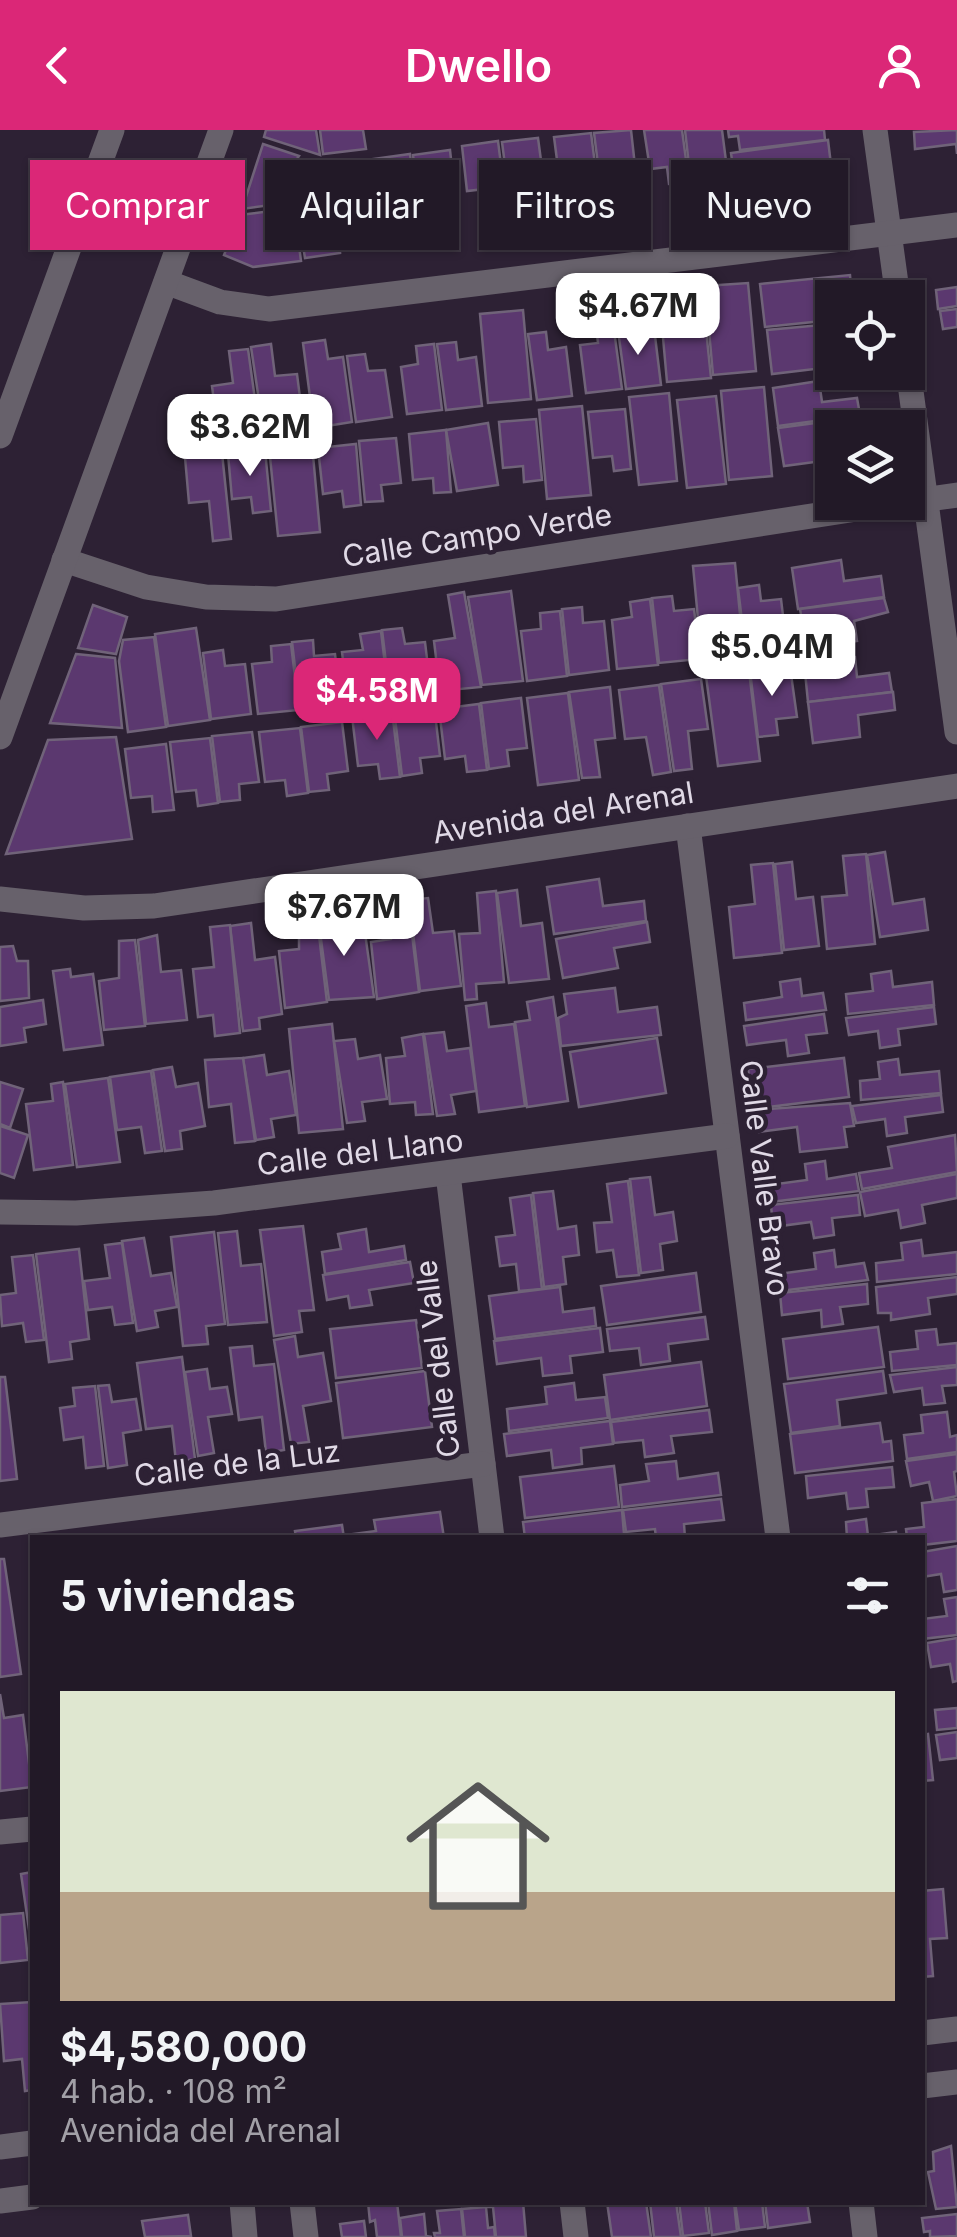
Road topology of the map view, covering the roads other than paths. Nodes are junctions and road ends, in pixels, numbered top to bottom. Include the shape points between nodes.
1 (112, 130) edge
2 (221, 130) edge
3 (874, 130) edge
4 (957, 224) edge
5 (890, 234) junction
6 (896, 280) edge
7 (166, 282) junction
8 (0, 436) edge
9 (957, 495) edge
10 (925, 499) edge
11 (815, 516) edge
12 (915, 520) edge
13 (64, 560) junction
14 (957, 732) edge
15 (0, 737) edge
16 (957, 786) edge
17 (688, 826) junction
18 (0, 899) edge
19 (727, 1136) junction
20 (448, 1174) junction
21 (0, 1212) edge
22 (483, 1464) junction
23 (0, 1526) edge
24 (492, 1535) edge
25 (778, 1535) edge
26 (30, 1828) edge
27 (0, 1832) edge
28 (957, 2029) edge
29 (925, 2033) edge
30 (957, 2082) edge
31 (925, 2086) edge
32 (30, 2143) edge
33 (0, 2147) edge
34 (30, 2197) edge
35 (0, 2201) edge
36 (242, 2205) edge
37 (302, 2205) edge
38 (572, 2205) edge
39 (861, 2205) edge
40 (245, 2237) edge
41 (306, 2237) edge
42 (576, 2237) edge
43 (865, 2237) edge

1 - 8 street
2 - 7 street
3 - 5 street
4 - 5 street
5 - 6 street
5 - 7 street via 269,309 220,302
7 - 13 street
9 - 10 street, Calle Campo Verde
11 - 13 street, Calle Campo Verde via 276,599 146,587
12 - 14 street
13 - 15 street
16 - 17 street, Avenida del Arenal
17 - 18 street, Avenida del Arenal via 154,906 84,908
17 - 19 street, Calle Valle Bravo
19 - 20 street, Calle del Llano
19 - 25 street, Calle Valle Bravo
20 - 21 street, Calle del Llano via 214,1203
20 - 22 street, Calle del Valle
22 - 23 street, Calle de la Luz
22 - 24 street, Calle del Valle
26 - 27 street
28 - 29 street
30 - 31 street
32 - 33 street
34 - 35 street
36 - 40 street
37 - 41 street
38 - 42 street
39 - 43 street

